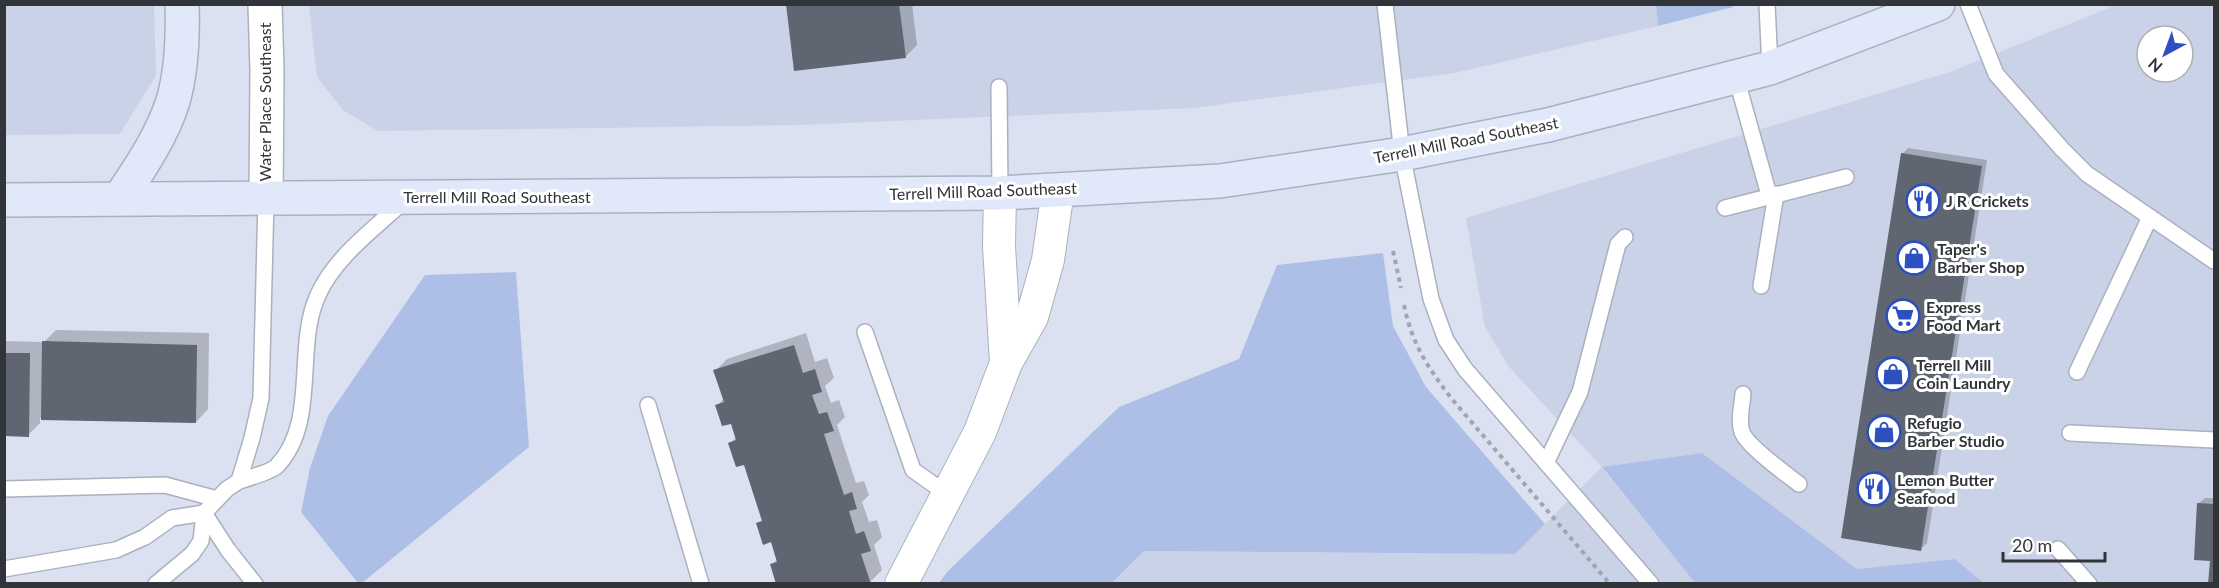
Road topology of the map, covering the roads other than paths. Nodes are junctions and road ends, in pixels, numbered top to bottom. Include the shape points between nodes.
1 (182, 4) edge
2 (265, 4) edge
3 (1384, 4) edge
4 (1767, 4) edge
5 (1938, 4) edge
6 (1968, 4) edge
7 (1770, 68) junction
8 (1736, 77) junction
9 (999, 87) dead end
10 (1402, 154) junction
11 (1846, 177) dead end
12 (1058, 190) junction
13 (1000, 193) junction
14 (1772, 195) junction
15 (120, 198) junction
16 (407, 198) junction
17 (266, 199) junction
18 (4, 200) edge
19 (1725, 208) dead end
20 (2150, 217) junction
21 (1624, 237) dead end
22 (2214, 261) edge
23 (1761, 286) dead end
24 (865, 332) dead end
25 (1006, 363) junction
26 (2077, 372) dead end
27 (1743, 394) dead end
28 (648, 405) dead end
29 (2070, 433) dead end
30 (2214, 440) edge
31 (1546, 463) junction
32 (240, 481) junction
33 (1799, 484) dead end
34 (4, 489) edge
35 (947, 494) junction
36 (218, 499) junction
37 (204, 513) junction
38 (2058, 549) dead end
39 (4, 569) edge
40 (156, 584) edge
41 (255, 584) edge
42 (701, 584) edge
43 (901, 584) edge
44 (1651, 584) edge
45 (2089, 584) edge

1 - 15 main road via 182,49 173,101
2 - 17 street, Water Place Southeast
3 - 10 lane
4 - 7 lane
5 - 7 main road, Terrell Mill Road Southeast
6 - 20 lane via 1996,74 2016,98 2087,174
7 - 8 main road, Terrell Mill Road Southeast
8 - 10 main road, Terrell Mill Road Southeast via 1548,125
8 - 14 lane
9 - 13 lane
10 - 12 main road, Terrell Mill Road Southeast via 1221,181
10 - 31 lane via 1431,299 1446,340 1465,369
11 - 14 lane
12 - 13 main road, Terrell Mill Road Southeast
12 - 25 street via 1048,260 1032,317
13 - 16 main road, Terrell Mill Road Southeast
13 - 25 street
14 - 19 lane
14 - 23 lane
15 - 17 main road, Terrell Mill Road Southeast
15 - 18 main road, Terrell Mill Road Southeast
16 - 17 main road, Terrell Mill Road Southeast
16 - 32 lane via 326,278 307,333 303,397 295,438 276,467
17 - 32 lane via 261,398
20 - 22 lane
20 - 26 lane
21 - 31 lane via 1618,244 1580,392
24 - 35 lane via 914,470
25 - 35 street via 980,432
27 - 33 lane via 1743,435
28 - 42 lane
29 - 30 lane
31 - 44 lane
32 - 36 lane
34 - 36 lane via 165,485
35 - 43 street
36 - 37 lane
37 - 39 lane via 171,518 146,537 116,550
37 - 40 lane via 201,541 192,554
37 - 41 lane
38 - 45 lane

